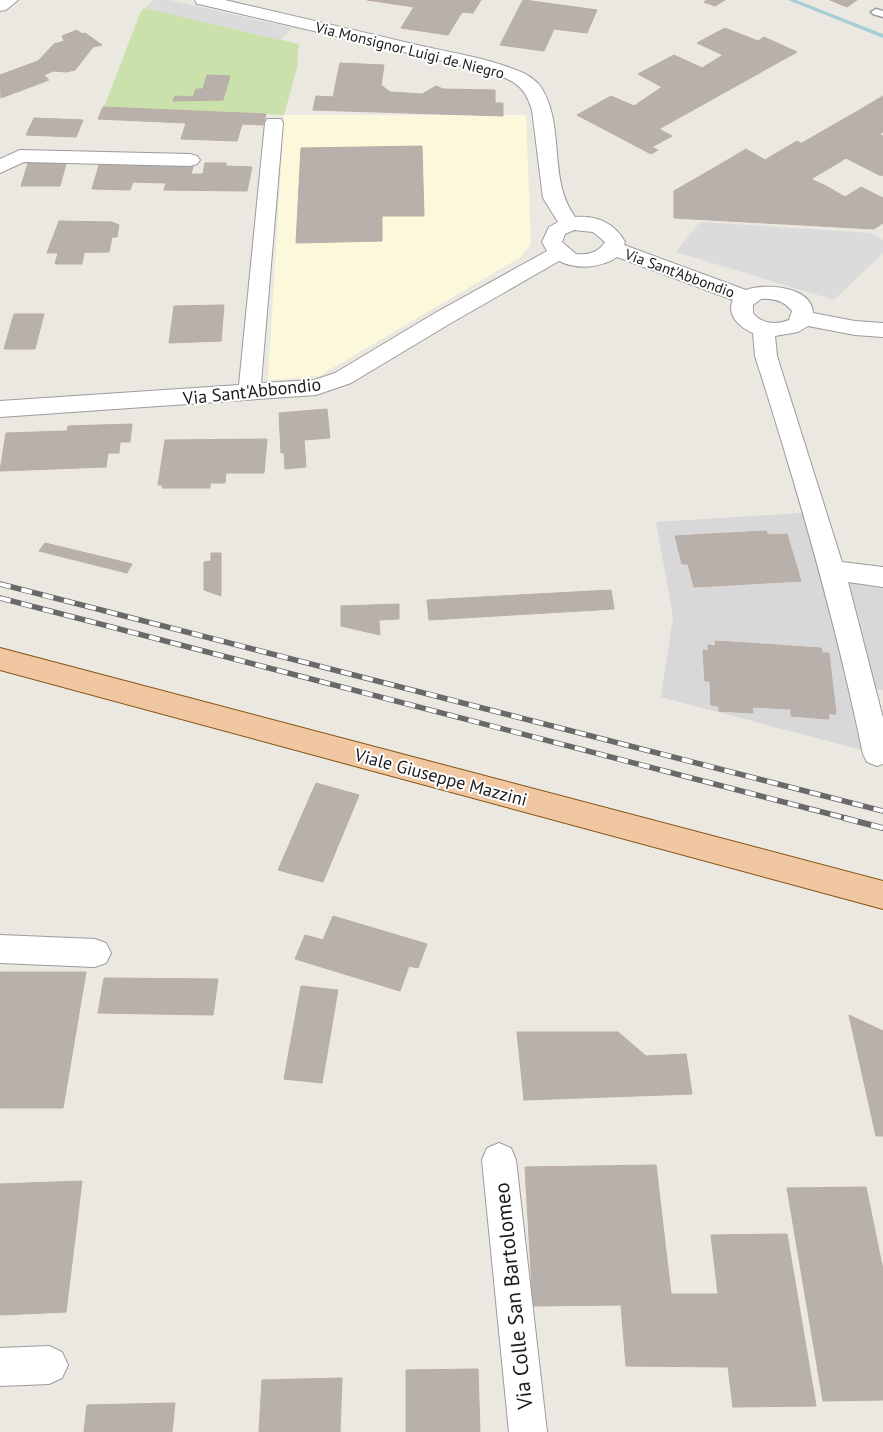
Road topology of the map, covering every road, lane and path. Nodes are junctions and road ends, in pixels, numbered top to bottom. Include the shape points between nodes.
1 (203, 0) edge
2 (274, 123) dead end
3 (190, 160) dead end
4 (0, 167) edge
5 (569, 224) junction
6 (613, 248) junction
7 (559, 253) junction
8 (747, 298) junction
9 (802, 318) junction
10 (763, 329) junction
11 (883, 330) edge
12 (249, 393) junction
13 (0, 409) edge
14 (833, 570) junction
15 (883, 577) edge
16 (0, 659) edge
17 (877, 754) dead end
18 (883, 895) edge
19 (0, 950) edge
20 (95, 953) dead end
21 (499, 1160) dead end
22 (49, 1365) dead end
23 (0, 1367) edge
24 (528, 1432) edge

1 - 5 street, Via Monsignor Luigi de Niegro via 465,61 520,79 532,88 539,103 549,183 554,200
2 - 12 street
3 - 4 street via 20,156
5 - 6 street, Via Sant'Abbondio via 589,224 607,230 612,236
5 - 7 street via 552,237 554,248
6 - 7 street, Via Sant'Abbondio via 594,260 575,260
6 - 8 street, Via Sant'Abbondio
7 - 12 street, Via Sant'Abbondio via 343,378 316,387
8 - 9 street, Via Sant'Abbondio via 763,292 784,294 800,305
8 - 10 street, Via Sant'Abbondio via 742,303 743,315
9 - 10 street via 798,324 783,330
9 - 11 street
10 - 14 street via 766,356
12 - 13 street, Via Sant'Abbondio
14 - 15 street
14 - 17 street
16 - 18 main road, Viale Giuseppe Mazzini
19 - 20 street
21 - 24 street, Via Colle San Bartolomeo
22 - 23 street

